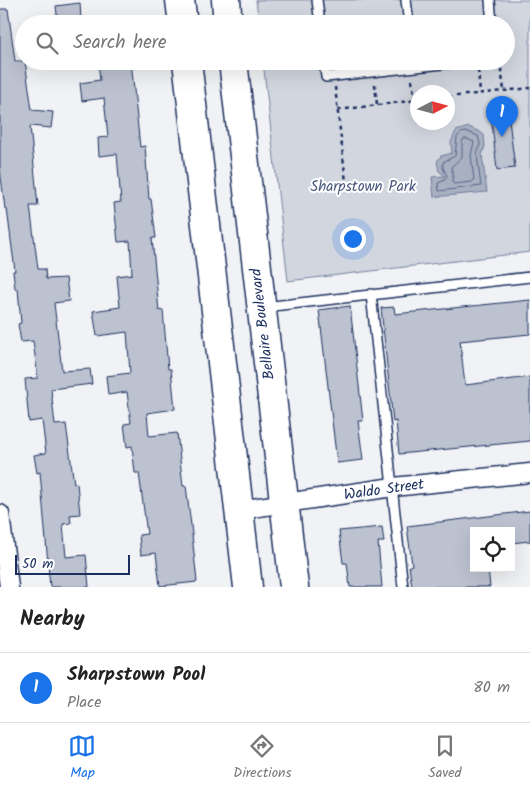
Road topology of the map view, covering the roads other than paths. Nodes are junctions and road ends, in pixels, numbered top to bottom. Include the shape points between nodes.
1 (180, 0) edge
2 (226, 0) edge
3 (317, 0) edge
4 (406, 0) edge
5 (490, 0) edge
6 (182, 15) edge
7 (227, 15) edge
8 (319, 15) edge
9 (408, 15) edge
10 (491, 15) edge
11 (188, 70) edge
12 (234, 70) edge
13 (325, 70) edge
14 (380, 70) edge
15 (530, 277) edge
16 (371, 294) junction
17 (262, 307) junction
18 (530, 473) edge
19 (393, 487) junction
20 (284, 504) junction
21 (239, 510) junction
22 (0, 514) edge
23 (9, 587) edge
24 (248, 587) edge
25 (294, 587) edge
26 (404, 587) edge

1 - 6 main road
2 - 7 main road
3 - 8 lane
4 - 9 lane
5 - 10 lane
11 - 21 main road
12 - 17 main road, Bellaire Boulevard
13 - 14 lane via 326,77
15 - 16 lane
16 - 17 lane
16 - 19 lane
17 - 20 main road, Bellaire Boulevard
18 - 19 street, Waldo Street
19 - 20 street, Waldo Street
19 - 26 lane
20 - 21 street, Waldo Street
20 - 25 main road, Bellaire Boulevard
21 - 24 main road
22 - 23 street

